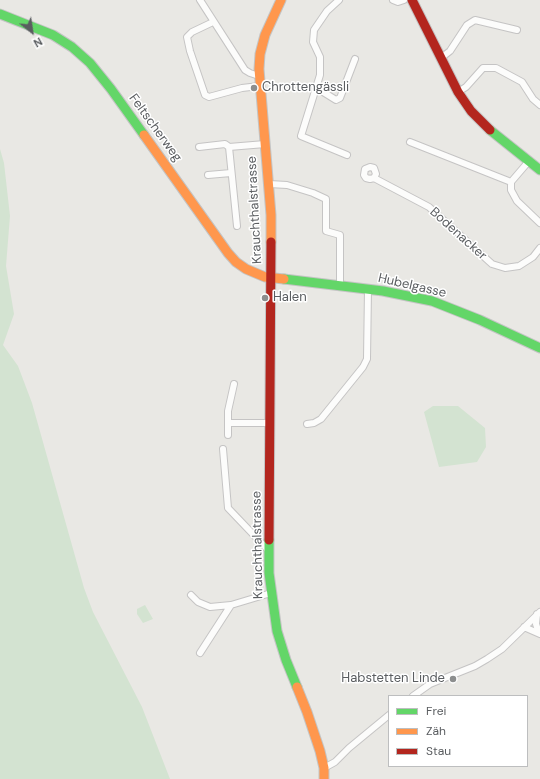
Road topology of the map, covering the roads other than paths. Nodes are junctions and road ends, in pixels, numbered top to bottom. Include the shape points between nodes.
1 (200, 0) edge
2 (281, 0) edge
3 (339, 0) edge
4 (393, 0) edge
5 (404, 0) edge
6 (412, 0) edge
7 (0, 14) edge
8 (213, 22) junction
9 (517, 30) dead end
10 (441, 58) junction
11 (355, 59) dead end
12 (259, 76) junction
13 (259, 86) junction
14 (315, 87) junction
15 (458, 92) junction
16 (540, 106) edge
17 (410, 142) dead end
18 (265, 144) junction
19 (229, 147) junction
20 (199, 148) dead end
21 (348, 155) dead end
22 (529, 161) junction
23 (540, 170) edge
24 (231, 173) junction
25 (208, 175) dead end
26 (374, 178) dead end
27 (511, 182) junction
28 (269, 184) junction
29 (540, 223) edge
30 (237, 226) dead end
31 (540, 248) edge
32 (271, 278) junction
33 (340, 285) junction
34 (368, 289) junction
35 (540, 348) edge
36 (234, 384) dead end
37 (228, 423) junction
38 (270, 423) junction
39 (307, 424) dead end
40 (228, 435) dead end
41 (223, 449) dead end
42 (269, 551) junction
43 (271, 593) junction
44 (191, 595) dead end
45 (231, 605) junction
46 (539, 613) edge
47 (524, 627) junction
48 (540, 634) edge
49 (200, 653) dead end
50 (414, 695) edge
51 (388, 716) edge
52 (324, 768) junction
53 (324, 779) edge

1 - 8 street
2 - 12 street, Krauchthalstrasse via 265,35 260,54
3 - 14 street via 327,11 314,30 313,42 320,57 320,75
4 - 5 street
6 - 10 street
7 - 32 street, Feltscherweg via 53,35 90,63 228,253 246,269
8 - 12 street via 245,70
8 - 13 street via 187,37 205,95 210,97
9 - 10 street via 475,20 467,25 450,51
10 - 15 street
11 - 14 street via 340,98 336,100
12 - 13 street, Krauchthalstrasse
13 - 18 street, Krauchthalstrasse
14 - 21 street via 301,136
15 - 16 street via 483,68 496,68 522,82
15 - 22 street via 480,121
17 - 27 street
18 - 19 street
18 - 28 street, Krauchthalstrasse
19 - 20 street via 225,144
19 - 24 street
22 - 23 street
22 - 27 street
24 - 25 street
24 - 30 street
26 - 31 street, Bodenacker via 429,207 492,264 505,268 519,266 533,257
27 - 29 street via 511,190 517,201
28 - 32 street, Krauchthalstrasse
28 - 33 street via 288,185 326,199 326,231 340,235
32 - 33 street, Hubelgasse
32 - 38 street, Krauchthalstrasse
33 - 34 street, Hubelgasse
34 - 35 street, Hubelgasse via 432,301 486,322
34 - 39 street via 367,359 321,419
36 - 37 street via 229,401
37 - 38 street
37 - 40 street
38 - 42 street, Krauchthalstrasse
41 - 42 street via 228,508
42 - 43 street, Krauchthalstrasse
43 - 45 street
43 - 52 street, Krauchthalstrasse via 281,646 307,712
44 - 45 street via 198,602 210,607
45 - 49 street
46 - 47 street
46 - 48 street via 536,624
47 - 48 street
47 - 50 street via 487,659 430,684
51 - 52 street via 335,762
52 - 53 street, Krauchthalstrasse

